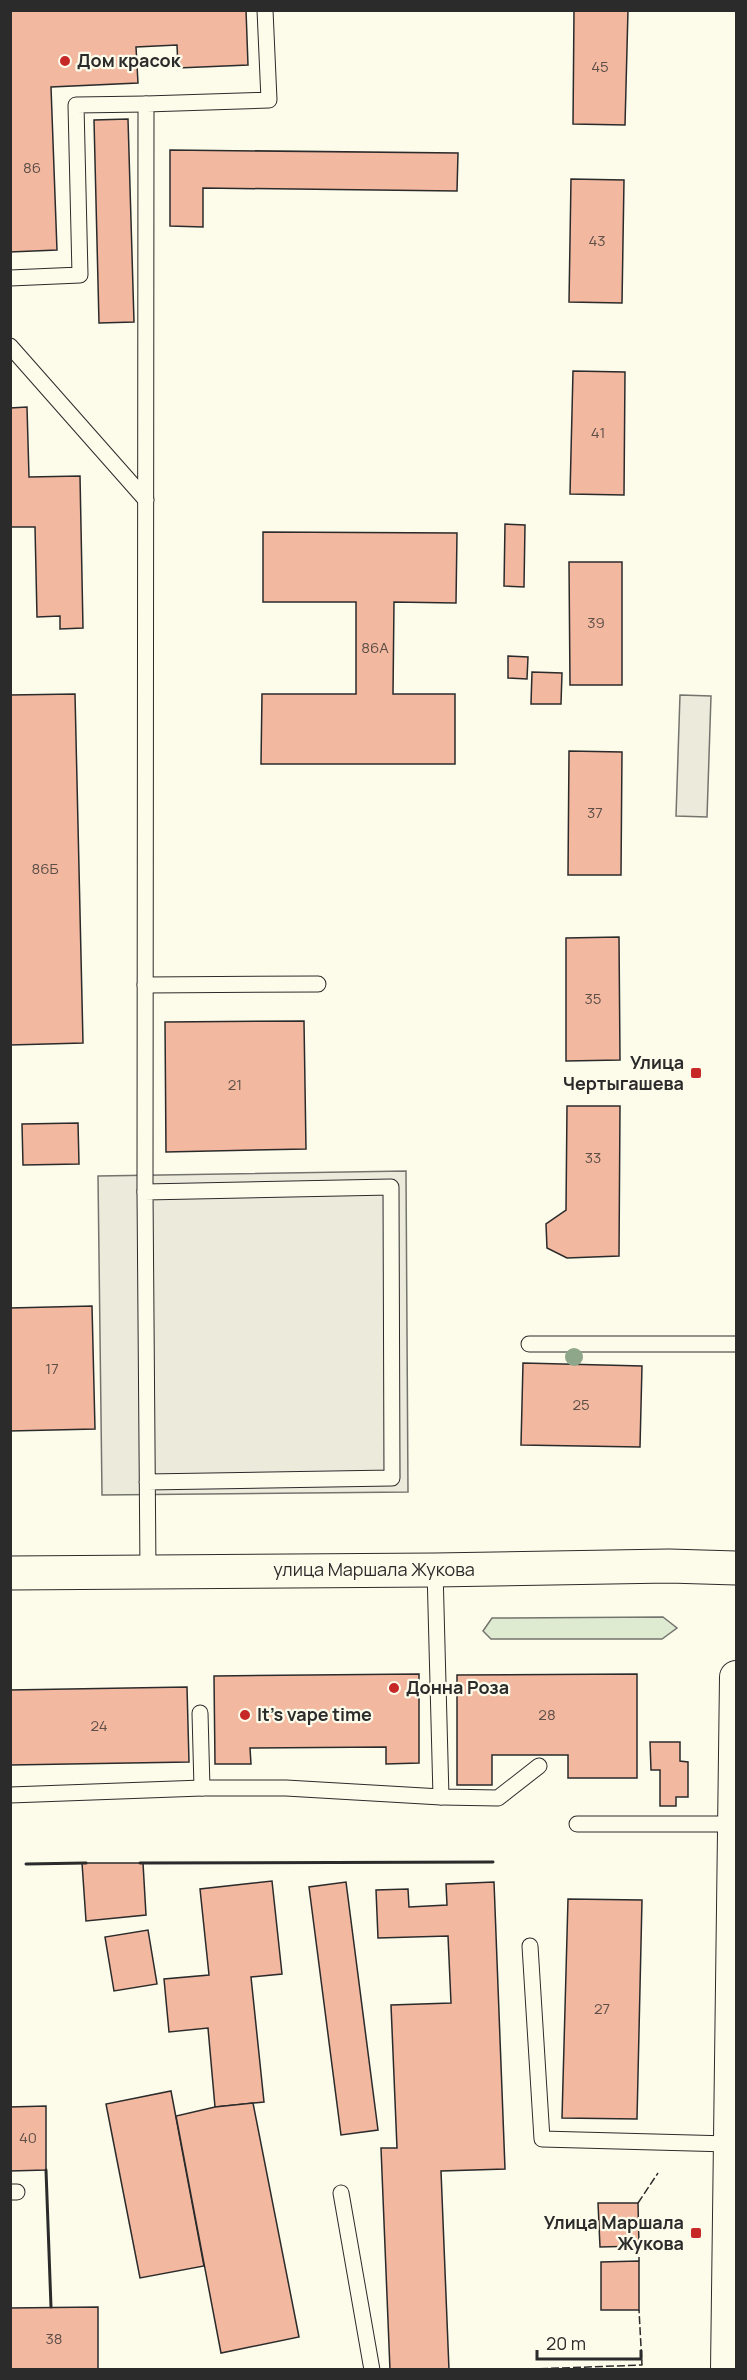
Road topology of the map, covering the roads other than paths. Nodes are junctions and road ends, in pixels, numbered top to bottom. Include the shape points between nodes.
1 (266, 10) edge
2 (146, 104) junction
3 (10, 278) edge
4 (10, 346) edge
5 (146, 500) junction
6 (318, 984) dead end
7 (145, 985) junction
8 (145, 1192) junction
9 (529, 1344) dead end
10 (736, 1344) edge
11 (147, 1482) junction
12 (736, 1568) edge
13 (435, 1570) junction
14 (148, 1572) junction
15 (10, 1573) edge
16 (736, 1677) edge
17 (200, 1713) dead end
18 (539, 1766) dead end
19 (202, 1788) junction
20 (10, 1795) edge
21 (441, 1797) junction
22 (577, 1824) dead end
23 (734, 1824) junction
24 (530, 1946) dead end
25 (729, 2144) junction
26 (341, 2193) dead end
27 (372, 2370) edge
28 (727, 2370) edge

1 - 2 lane via 269,100
2 - 3 lane via 76,105 80,275
2 - 5 lane
4 - 5 lane
5 - 7 lane
6 - 7 lane
7 - 8 lane
8 - 11 lane
8 - 11 lane via 391,1187 392,1478
9 - 10 lane
11 - 14 lane
12 - 13 main road, улица Маршала Жукова
13 - 14 main road, улица Маршала Жукова
13 - 21 lane
14 - 15 main road, улица Маршала Жукова
16 - 23 street
17 - 19 lane
18 - 21 lane via 498,1798
19 - 20 lane
19 - 21 lane via 286,1788
22 - 23 lane
23 - 25 street
24 - 25 lane via 542,2139
25 - 28 street
26 - 27 lane

